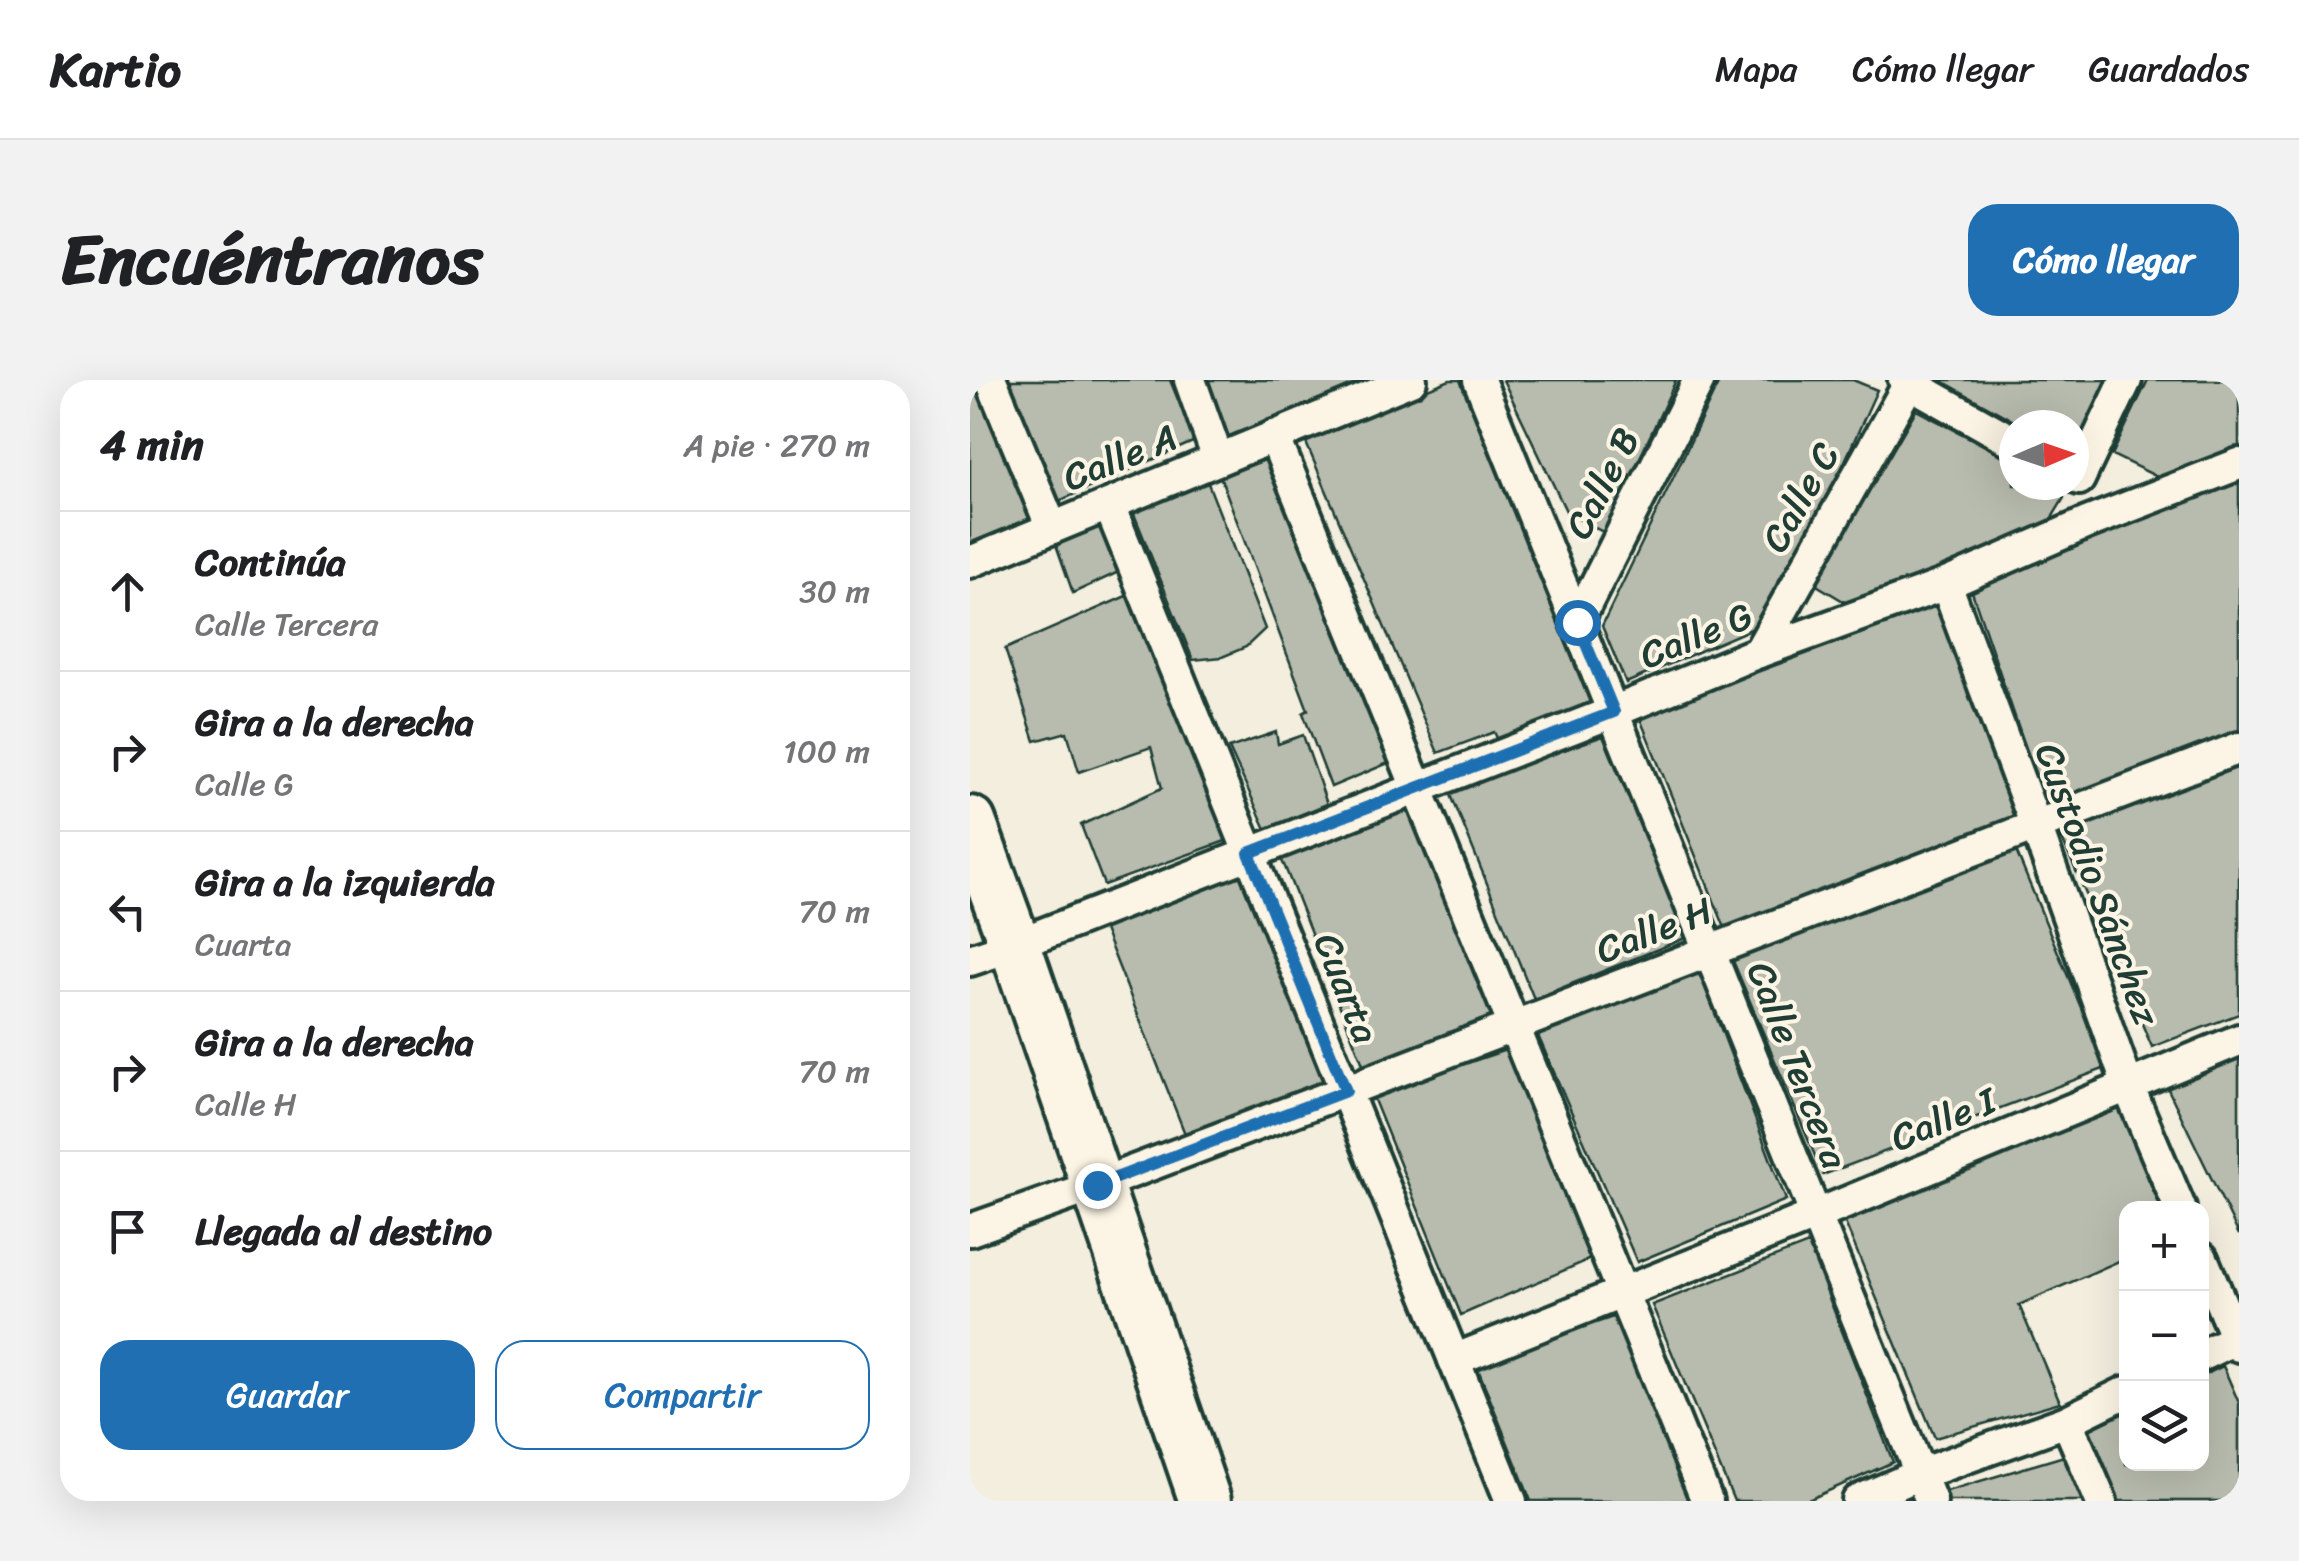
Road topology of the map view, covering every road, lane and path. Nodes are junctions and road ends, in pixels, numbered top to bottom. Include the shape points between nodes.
1 (991, 380) edge
2 (1190, 380) edge
3 (1411, 380) edge
4 (1479, 380) edge
5 (1699, 380) edge
6 (2126, 380) edge
7 (1908, 381) edge
8 (1999, 433) edge
9 (1274, 436) junction
10 (2089, 453) edge
11 (1218, 460) junction
12 (2239, 464) edge
13 (2081, 500) edge
14 (1108, 505) junction
15 (2087, 523) junction
16 (1052, 528) junction
17 (970, 562) edge
18 (1946, 584) junction
19 (1577, 622) junction
20 (1759, 652) junction
21 (1614, 712) junction
22 (2239, 748) edge
23 (1417, 786) junction
24 (970, 822) edge
25 (2036, 826) junction
26 (1249, 853) junction
27 (1710, 951) junction
28 (993, 952) edge
29 (1514, 1026) junction
30 (2239, 1040) edge
31 (2128, 1086) junction
32 (1346, 1091) junction
33 (1097, 1185) junction
34 (2177, 1201) edge
35 (1814, 1216) junction
36 (970, 1230) edge
37 (2209, 1274) edge
38 (1622, 1293) junction
39 (2238, 1340) edge
40 (2209, 1352) edge
41 (1454, 1360) junction
42 (2119, 1395) edge
43 (2067, 1421) junction
44 (1926, 1487) edge
45 (1205, 1501) edge
46 (1511, 1501) edge
47 (1706, 1501) edge
48 (1858, 1501) edge
49 (2101, 1501) edge

1 - 16 street
2 - 11 street
3 - 9 street, Calle A
4 - 19 street, Calle Tercera
5 - 19 street, Calle B
6 - 10 street
7 - 8 street
7 - 20 street, Calle C
9 - 11 street, Calle A
9 - 23 street
11 - 14 street, Calle A
12 - 15 street, Calle G
13 - 15 street
14 - 16 street, Calle A
14 - 26 street, Cuarta
15 - 18 street, Calle G
16 - 17 street, Calle A
18 - 20 street, Calle G
18 - 25 street, Custodio Sánchez
19 - 21 street, Calle Tercera
20 - 21 street, Calle G
21 - 23 street, Calle G
21 - 27 street, Calle Tercera
22 - 25 street, Calle H
23 - 26 street, Calle G
23 - 29 street
24 - 28 highway
25 - 27 street, Calle H
25 - 31 street, Custodio Sánchez
26 - 28 street, Calle G
26 - 32 street, Cuarta
27 - 29 street, Calle H
27 - 35 street, Calle Tercera
28 - 33 highway
29 - 32 street, Calle H
29 - 38 street
30 - 31 street, Calle I
31 - 34 street, Custodio Sánchez
31 - 35 street, Calle I
32 - 33 street, Calle H
32 - 41 street, Cuarta
33 - 36 street, Calle H
33 - 45 highway
35 - 38 street, Calle I
35 - 44 street, Calle Tercera
37 - 39 street
38 - 41 street, Calle I
38 - 47 street
39 - 40 street
41 - 46 street, Cuarta
42 - 43 street
43 - 44 street
43 - 49 street
44 - 48 street

